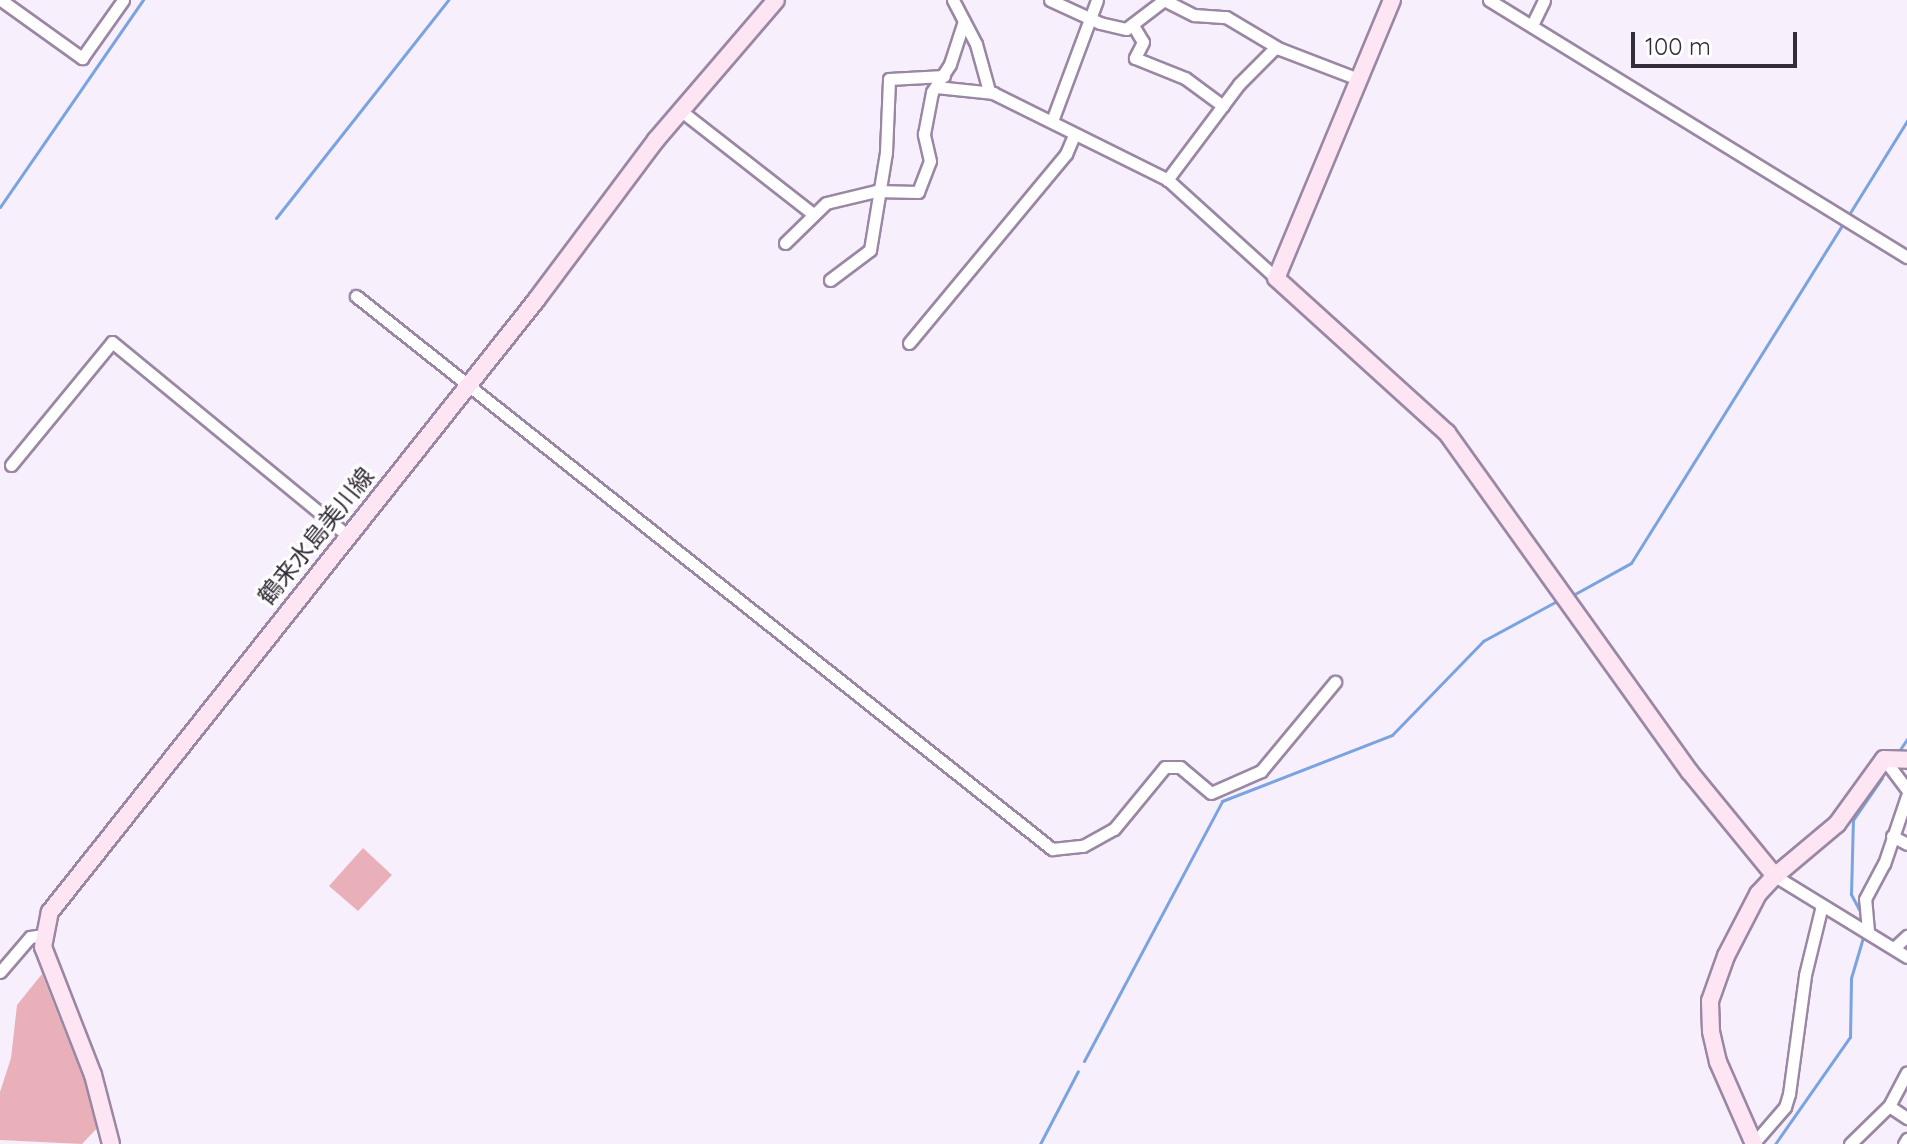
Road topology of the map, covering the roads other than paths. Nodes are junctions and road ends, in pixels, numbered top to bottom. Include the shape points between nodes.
1 (1, 0) edge
2 (123, 0) edge
3 (776, 0) edge
4 (953, 0) edge
5 (1050, 0) edge
6 (1097, 0) edge
7 (1392, 0) edge
8 (1489, 0) edge
9 (1544, 0) edge
10 (1166, 1) edge
11 (1091, 17) junction
12 (964, 21) junction
13 (1533, 23) junction
14 (1134, 27) junction
15 (1276, 47) junction
16 (944, 76) junction
17 (1358, 79) junction
18 (936, 87) junction
19 (994, 93) junction
20 (1223, 106) junction
21 (680, 110) junction
22 (1052, 121) junction
23 (1074, 135) junction
24 (1167, 180) junction
25 (882, 191) junction
26 (812, 213) junction
27 (785, 243) dead end
28 (1907, 257) edge
29 (1276, 278) junction
30 (830, 280) dead end
31 (356, 296) dead end
32 (909, 343) dead end
33 (467, 386) junction
34 (11, 465) dead end
35 (348, 536) junction
36 (1335, 682) dead end
37 (1884, 759) junction
38 (1907, 760) edge
39 (1907, 793) edge
40 (1892, 836) junction
41 (1907, 844) edge
42 (1775, 876) junction
43 (1822, 905) junction
44 (1868, 931) junction
45 (42, 935) junction
46 (1907, 936) edge
47 (1894, 948) junction
48 (1907, 957) edge
49 (0, 972) edge
50 (1907, 1072) edge
51 (1889, 1106) junction
52 (1907, 1118) edge
53 (111, 1144) edge
54 (1754, 1144) edge
55 (1850, 1144) edge

1 - 2 street via 82,58
3 - 21 street, 鶴来水島美川線
4 - 12 street
5 - 11 street
6 - 11 street
7 - 17 street
8 - 13 street
9 - 13 street
10 - 14 street
10 - 15 street via 1194,15 1226,17
11 - 14 street via 1111,27
11 - 22 street
12 - 16 street
12 - 19 street via 976,44 981,75
13 - 28 street
14 - 20 street via 1143,42 1135,58 1185,78
15 - 17 street
15 - 20 street
16 - 18 street
16 - 25 street via 889,79
17 - 29 street
18 - 19 street
18 - 25 street via 924,134 930,161 926,178 913,195
19 - 22 street
20 - 24 street
21 - 26 street
21 - 33 street, 鶴来水島美川線
22 - 23 street
23 - 24 street
23 - 32 street via 1066,154
24 - 29 street
25 - 26 street via 826,203
25 - 30 street via 870,250
26 - 27 street
29 - 42 street via 1447,433 1689,771
31 - 33 street
33 - 35 street, 鶴来水島美川線
33 - 36 street via 1052,849 1083,846 1114,829 1165,767 1180,767 1211,793 1261,771
34 - 35 street via 112,342
35 - 45 street, 鶴来水島美川線 via 66,890 44,922
37 - 38 street
37 - 39 street
37 - 42 street via 1837,824
39 - 40 street
40 - 41 street
40 - 44 street via 1865,899
42 - 43 street
42 - 54 street via 1758,894 1710,1001 1718,1062
43 - 44 street
43 - 54 street via 1785,1107
44 - 47 street
45 - 49 street via 30,937
45 - 53 street via 56,986 93,1075
46 - 47 street
47 - 48 street
50 - 51 street
51 - 52 street
51 - 55 street

